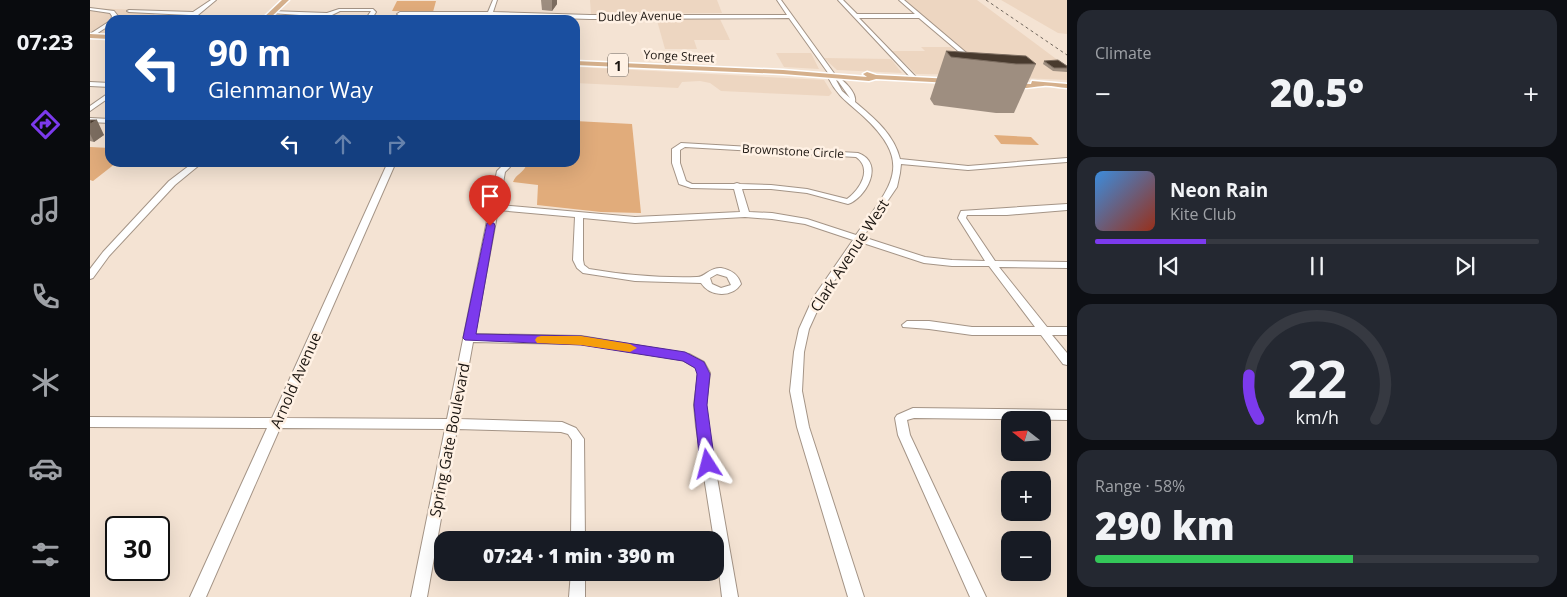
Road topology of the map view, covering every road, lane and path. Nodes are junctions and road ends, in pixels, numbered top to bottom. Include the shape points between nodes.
1 (214, 0) edge
2 (281, 0) edge
3 (286, 0) edge
4 (495, 0) edge
5 (779, 0) edge
6 (840, 0) edge
7 (901, 0) edge
8 (90, 10) edge
9 (129, 11) dead end
10 (271, 12) junction
11 (196, 14) joint
12 (310, 14) joint
13 (400, 14) dead end
14 (491, 14) junction
15 (115, 15) edge
16 (268, 15) edge
17 (372, 15) edge
18 (524, 15) edge
19 (790, 16) junction
20 (856, 16) junction
21 (919, 16) junction
22 (580, 17) edge
23 (105, 26) edge
24 (90, 37) edge
25 (105, 38) edge
26 (580, 63) edge
27 (980, 67) edge
28 (833, 75) junction
29 (914, 78) junction
30 (954, 80) edge
31 (1004, 83) edge
32 (90, 84) edge
33 (105, 85) edge
34 (1067, 86) edge
35 (105, 98) edge
36 (90, 109) edge
37 (90, 120) edge
38 (105, 120) edge
39 (1067, 160) edge
40 (898, 161) junction
41 (193, 167) edge
42 (390, 167) edge
43 (506, 167) dead end
44 (737, 185) junction
45 (494, 207) junction
46 (1067, 207) edge
47 (744, 214) junction
48 (579, 216) junction
49 (859, 240) junction
50 (992, 264) junction
51 (1067, 265) edge
52 (90, 276) edge
53 (704, 280) dead end
54 (907, 325) dead end
55 (1044, 331) junction
56 (1067, 331) edge
57 (469, 338) junction
58 (1067, 361) edge
59 (1067, 415) edge
60 (90, 422) edge
61 (276, 424) junction
62 (452, 424) junction
63 (578, 531) edge
64 (578, 581) edge
65 (198, 597) edge
66 (419, 597) edge
67 (577, 597) edge
68 (730, 597) edge
69 (856, 597) edge
70 (978, 597) edge

1 - 11 street
2 - 10 main road
3 - 10 main road
4 - 14 street
5 - 19 street
6 - 20 street
7 - 21 street
8 - 15 street
9 - 11 street
10 - 12 street
10 - 16 main road
12 - 17 street via 373,10
13 - 14 street, Dudley Avenue
14 - 18 street, Dudley Avenue
19 - 22 street, Dudley Avenue
19 - 28 street
20 - 21 street
20 - 29 street
21 - 27 street
23 - 24 street
24 - 25 main road
26 - 28 main road, Yonge Street / 1
28 - 29 main road, Yonge Street / 1 via 870,79
28 - 40 street via 832,79 844,98 884,133
29 - 30 main road, Yonge Street / 1
31 - 34 main road
32 - 33 street
35 - 36 street
37 - 38 street
39 - 40 street via 968,168
40 - 49 street, Clark Avenue West via 893,188
41 - 52 street via 172,183 106,254
42 - 61 street, Arnold Avenue
43 - 45 street, Spring Gate Boulevard via 501,171
44 - 44 street, Brownstone Circle via 701,187 684,184 679,178 676,149 684,145 844,153 863,157 869,169 869,177 848,202 807,191
44 - 47 street
45 - 48 street
45 - 57 street, Spring Gate Boulevard
46 - 50 street via 964,213 962,218
47 - 48 street via 662,220
47 - 49 street via 807,222
48 - 53 street via 578,260 586,271 635,278
49 - 50 street via 924,260
49 - 69 street, Clark Avenue West via 818,298 804,329 796,391 802,427
50 - 51 street
50 - 55 street
54 - 55 street via 972,331
55 - 56 street
55 - 58 street
57 - 62 street, Spring Gate Boulevard
57 - 68 street via 581,340 685,357 700,365 704,374 700,405 702,426
59 - 70 street via 913,413 901,418 904,435
60 - 61 street
61 - 62 street
61 - 65 street, Arnold Avenue
62 - 63 street via 562,427 572,431 578,439 579,454
62 - 66 street, Spring Gate Boulevard
64 - 67 street

